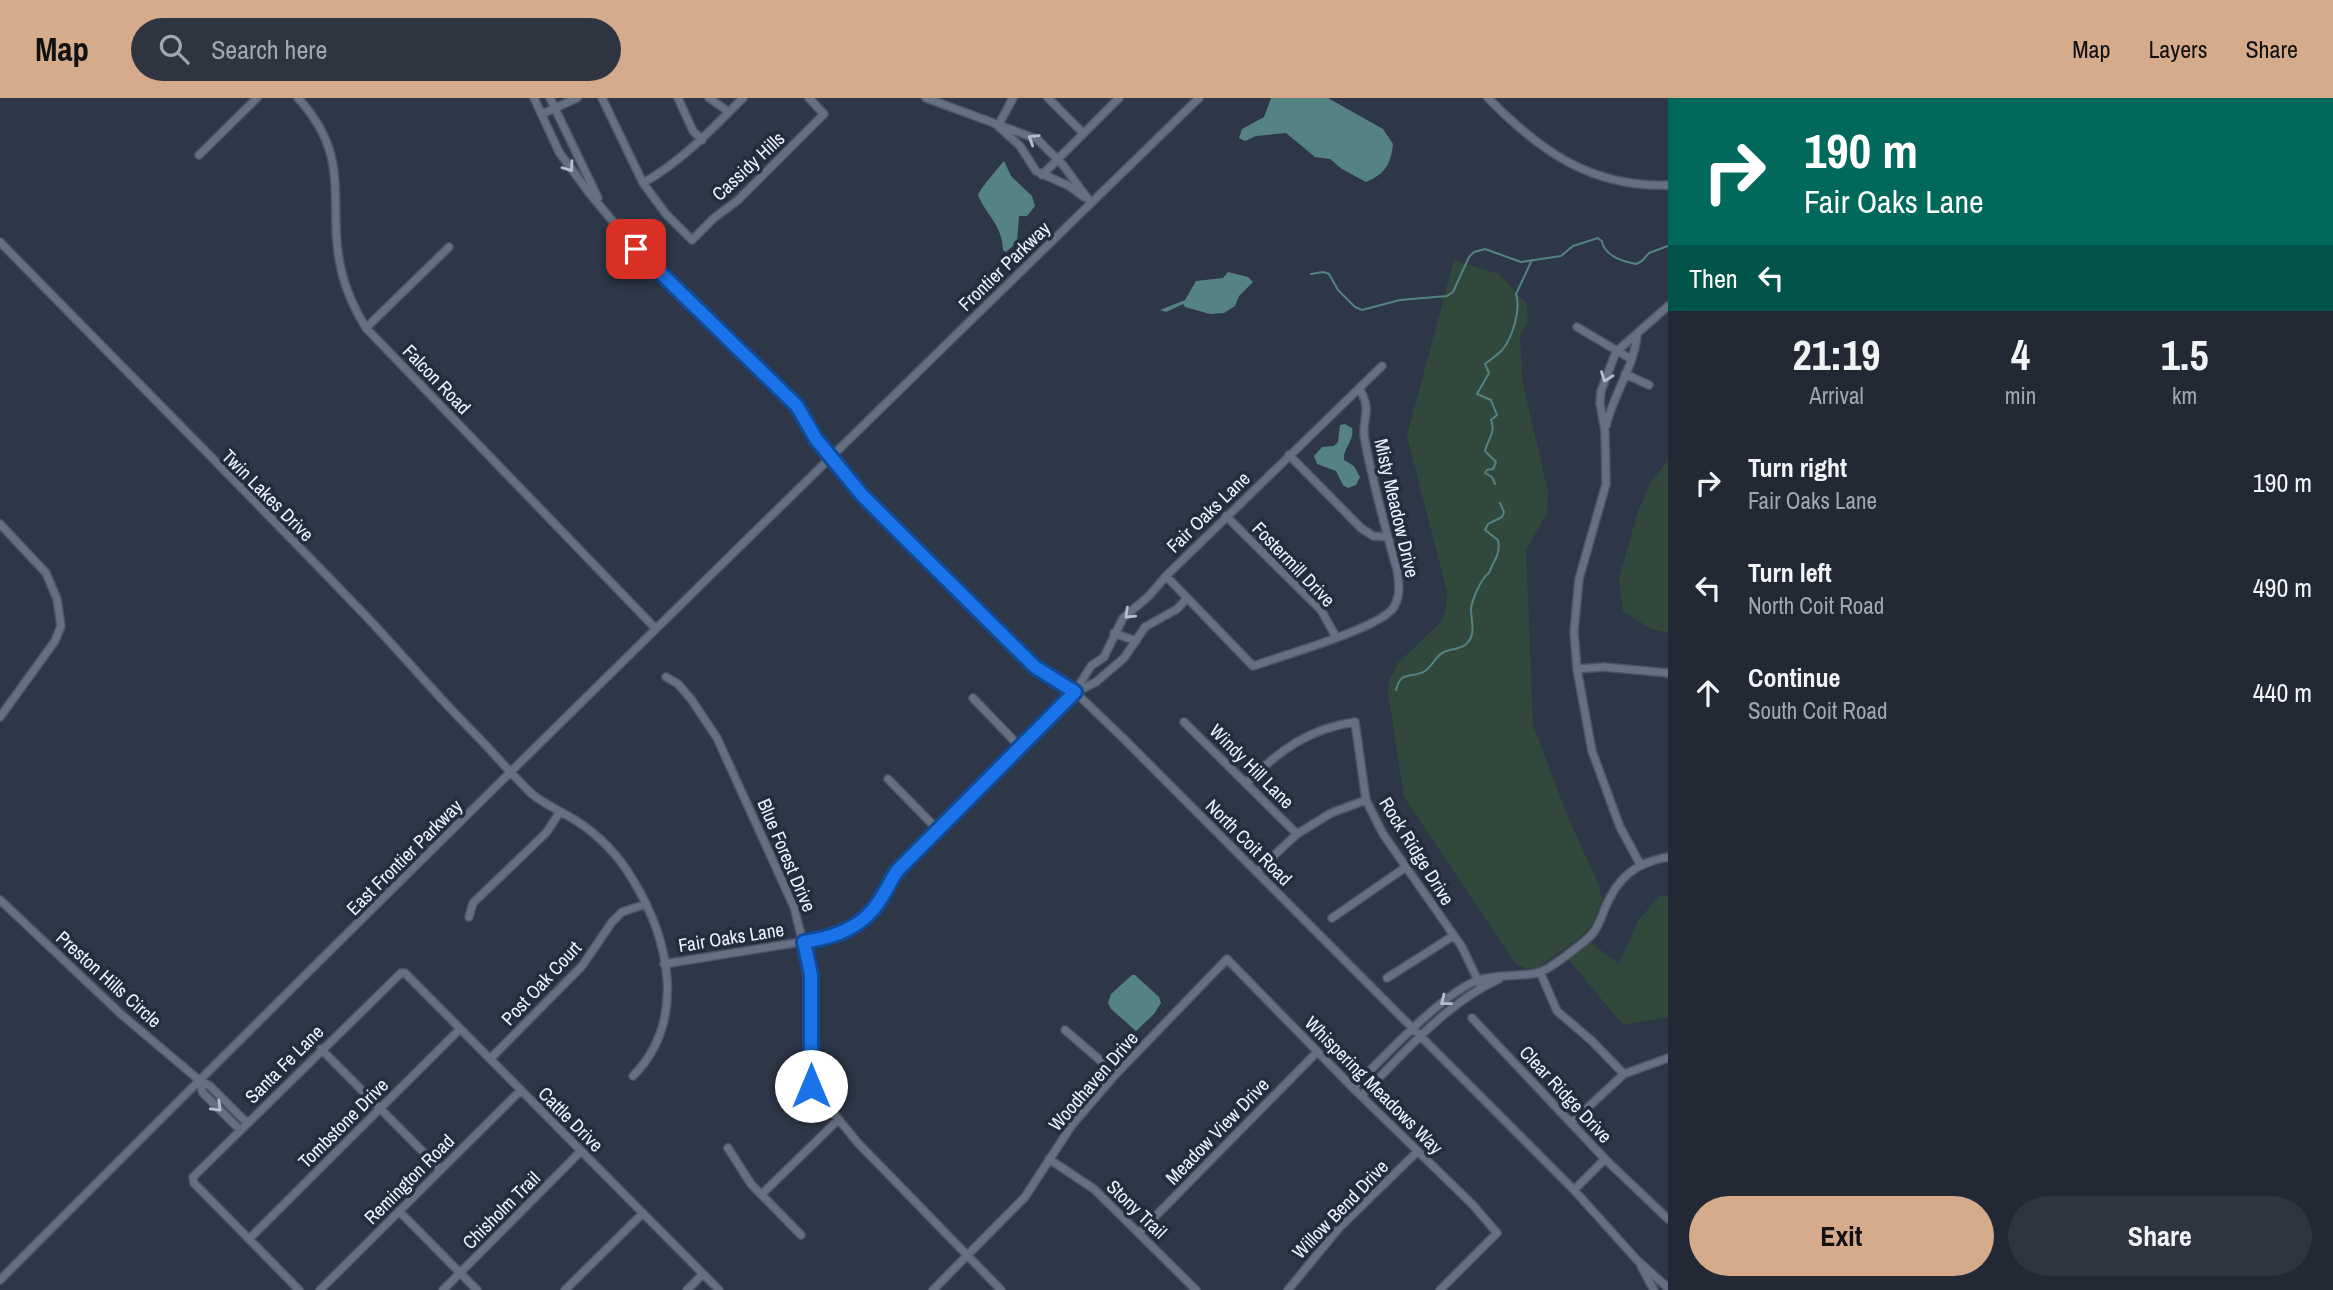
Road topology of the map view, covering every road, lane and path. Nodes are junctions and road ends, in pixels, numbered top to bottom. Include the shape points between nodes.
1 (257, 98) edge
2 (298, 98) edge
3 (534, 98) edge
4 (550, 98) edge
5 (577, 98) edge
6 (602, 98) edge
7 (678, 98) edge
8 (709, 98) edge
9 (743, 98) edge
10 (809, 98) edge
11 (926, 98) edge
12 (1013, 98) edge
13 (1048, 98) edge
14 (1119, 98) edge
15 (1199, 98) edge
16 (1488, 98) edge
17 (555, 108) junction
18 (729, 112) junction
19 (542, 114) junction
20 (998, 126) junction
21 (1083, 133) junction
22 (702, 140) junction
23 (199, 155) dead end
24 (1056, 159) junction
25 (1042, 175) junction
26 (643, 183) junction
27 (1668, 186) edge
28 (1091, 203) junction
29 (607, 213) junction
30 (0, 242) edge
31 (449, 247) dead end
32 (1668, 306) edge
33 (1577, 327) dead end
34 (366, 328) junction
35 (1637, 335) junction
36 (1616, 352) junction
37 (1631, 359) junction
38 (1382, 366) dead end
39 (1625, 374) junction
40 (1649, 385) dead end
41 (1359, 388) junction
42 (1605, 431) junction
43 (1289, 455) junction
44 (830, 456) junction
45 (1226, 516) junction
46 (0, 524) edge
47 (1387, 537) junction
48 (1166, 576) junction
49 (1187, 598) junction
50 (656, 629) junction
51 (1114, 633) junction
52 (1336, 637) junction
53 (1136, 641) junction
54 (1098, 662) junction
55 (1577, 669) junction
56 (1107, 673) junction
57 (1668, 673) edge
58 (666, 677) dead end
59 (1075, 692) junction
60 (973, 698) dead end
61 (0, 717) edge
62 (1184, 722) dead end
63 (1021, 748) junction
64 (512, 772) junction
65 (887, 779) dead end
66 (1247, 783) junction
67 (1366, 800) junction
68 (561, 812) junction
69 (938, 831) junction
70 (1297, 834) junction
71 (1668, 857) edge
72 (1640, 864) junction
73 (1406, 867) junction
74 (1257, 871) junction
75 (0, 900) edge
76 (646, 904) junction
77 (469, 917) dead end
78 (1332, 918) dead end
79 (1453, 936) junction
80 (804, 942) junction
81 (1227, 959) joint
82 (664, 964) junction
83 (1540, 972) junction
84 (401, 973) joint
85 (1387, 978) dead end
86 (1480, 983) junction
87 (1472, 1018) dead end
88 (460, 1029) junction
89 (1414, 1029) junction
90 (1065, 1030) dead end
91 (1421, 1037) junction
92 (321, 1049) junction
93 (1317, 1052) junction
94 (1668, 1058) edge
95 (490, 1059) junction
96 (1116, 1074) junction
97 (1624, 1074) junction
98 (633, 1076) dead end
99 (199, 1080) junction
100 (1353, 1088) junction
101 (520, 1090) junction
102 (1361, 1096) junction
103 (380, 1108) junction
104 (838, 1120) junction
105 (1572, 1122) junction
106 (247, 1123) junction
107 (240, 1130) junction
108 (729, 1148) dead end
109 (1418, 1151) junction
110 (581, 1152) junction
111 (1049, 1159) junction
112 (1605, 1160) junction
113 (441, 1170) junction
114 (1574, 1190) junction
115 (762, 1194) junction
116 (399, 1211) junction
117 (643, 1213) junction
118 (1668, 1219) edge
119 (1139, 1233) junction
120 (801, 1236) dead end
121 (248, 1239) junction
122 (968, 1255) junction
123 (1637, 1260) junction
124 (460, 1273) junction
125 (703, 1274) junction
126 (0, 1280) edge
127 (1668, 1288) edge
128 (299, 1290) edge
129 (320, 1290) edge
130 (443, 1290) edge
131 (477, 1290) edge
132 (565, 1290) edge
133 (687, 1290) edge
134 (719, 1290) edge
135 (933, 1290) edge
136 (1001, 1290) edge
137 (1196, 1290) edge
138 (1288, 1290) edge
139 (1440, 1290) edge
140 (1654, 1290) edge

1 - 23 street
2 - 34 street, Falcon Road via 313,114 330,147 341,271 350,301
3 - 19 street
4 - 17 street
5 - 17 street
6 - 26 street
7 - 22 street
8 - 18 street
9 - 18 street
10 - 26 street, Cassidy Hills via 824,114 692,240
11 - 20 street
12 - 20 street
13 - 21 street
14 - 21 street
15 - 28 street, Frontier Parkway
16 - 27 street via 1541,147 1587,171
17 - 19 street
17 - 29 street
18 - 22 street
19 -> 29 street via 566,163
24 -> 20 street via 1037,139
20 - 25 street
21 - 24 street
22 - 26 street
24 - 25 street
24 - 28 street
25 - 28 street via 1069,186
28 - 44 street, Frontier Parkway
29 - 44 street, North Coit Road via 636,249 797,406
30 - 64 street, Twin Lakes Drive
31 - 34 street
32 - 35 street
33 - 36 street
34 - 50 street, Falcon Road
35 - 36 street
35 - 37 street
36 - 37 street
36 -> 42 street via 1601,391
37 - 39 street
38 - 41 street, Fair Oaks Lane
39 - 40 street
39 - 42 street
41 - 43 street, Fair Oaks Lane
41 - 47 street, Misty Meadow Drive via 1366,400 1364,437
42 - 55 street via 1606,484 1579,579 1574,632
43 - 45 street, Fair Oaks Lane
43 - 47 street via 1361,528 1373,536
44 - 50 street, East Frontier Parkway
44 - 59 street, North Coit Road via 862,495 1035,667
45 - 48 street, Fair Oaks Lane
45 - 52 street, Fostermill Drive via 1321,610
46 - 61 street via 46,573 57,599 61,626
47 - 52 street, Misty Meadow Drive via 1399,591 1393,609 1371,625
48 - 49 street
48 -> 51 street, Fair Oaks Lane
49 - 52 street, Misty Meadow Drive via 1253,666
49 - 53 street, Fair Oaks Lane via 1145,627
50 - 64 street, East Frontier Parkway
51 - 53 street
51 - 54 street, Fair Oaks Lane
53 - 56 street, Fair Oaks Lane
54 - 56 street
54 - 59 street, Fair Oaks Lane
55 - 57 street
55 - 72 street via 1592,751 1620,827
56 - 59 street, Fair Oaks Lane
58 - 80 street, Blue Forest Drive via 691,699 717,737 794,906
59 - 63 street, Fair Oaks Lane
59 - 74 street, North Coit Road
60 - 63 street
62 - 66 street, Windy Hill Lane
63 - 69 street, Fair Oaks Lane
64 - 68 street, Twin Lakes Drive via 533,795
64 - 99 street, East Frontier Parkway
65 - 69 street
66 - 67 street, Rock Ridge Drive via 1286,748 1330,725 1355,722
66 - 70 street, Windy Hill Lane
67 - 70 street via 1331,813
67 - 73 street, Rock Ridge Drive
68 - 76 street, Twin Lakes Drive via 612,852
68 - 77 street via 546,833 473,903
69 - 80 street, Fair Oaks Lane via 897,871 864,919 839,934
70 - 74 street
71 - 72 street
72 - 83 street via 1614,890 1590,937
73 - 78 street
73 - 79 street, Rock Ridge Drive
74 - 89 street, North Coit Road
75 - 99 street, Preston Hills Circle
76 - 82 street, Twin Lakes Drive
76 - 95 street, Post Oak Court via 622,912 582,966
79 - 85 street
79 - 86 street, Rock Ridge Drive
80 - 82 street, Fair Oaks Lane
80 - 104 street, Blue Forest Drive via 811,975 811,1086
81 - 93 street, Whispering Meadows Way
81 - 96 street, Woodhaven Drive
82 - 98 street, Twin Lakes Drive via 668,1009 664,1029
83 - 86 street
83 - 97 street via 1558,1011
84 - 88 street, Cattle Drive
84 - 92 street, Santa Fe Lane
86 -> 89 street via 1444,1001
86 - 91 street
87 - 105 street, Clear Ridge Drive
88 - 95 street, Cattle Drive
88 - 103 street, Tombstone Drive
89 - 91 street, North Coit Road
89 - 100 street
90 - 96 street
91 - 102 street
91 - 114 street, North Coit Road
92 - 103 street
92 - 106 street, Santa Fe Lane
93 - 100 street, Whispering Meadows Way
93 - 119 street, Meadow View Drive
94 - 97 street
95 - 101 street, Cattle Drive
96 - 111 street, Woodhaven Drive
97 - 105 street
99 - 106 street
99 -> 107 street via 203,1093
99 - 126 street, East Frontier Parkway
100 - 102 street, Whispering Meadows Way
101 - 110 street, Cattle Drive
101 - 113 street, Remington Road
102 - 109 street, Whispering Meadows Way
103 - 113 street
103 - 121 street, Tombstone Drive
104 - 115 street
104 - 122 street, Blue Forest Drive
105 - 112 street, Clear Ridge Drive
106 - 107 street, Santa Fe Lane
107 - 121 street, Santa Fe Lane via 193,1180
108 - 115 street
109 - 138 street, Willow Bend Drive via 1339,1227
109 - 139 street, Whispering Meadows Way via 1497,1233
110 - 117 street, Cattle Drive
110 - 124 street, Chisholm Trail
111 - 119 street, Stony Trail via 1094,1189
111 - 122 street, Woodhaven Drive via 1025,1197
112 - 114 street, Clear Ridge Drive
112 - 118 street
113 - 116 street, Remington Road
114 - 123 street, North Coit Road
115 - 120 street
116 - 124 street
116 - 129 street, Remington Road
117 - 125 street, Cattle Drive
117 - 132 street
119 - 137 street, Stony Trail
121 - 128 street
122 - 135 street, Woodhaven Drive
122 - 136 street, Blue Forest Drive
123 - 127 street, North Coit Road
123 - 140 street, North Coit Road
124 - 130 street, Chisholm Trail
124 - 131 street
125 - 133 street
125 - 134 street, Cattle Drive

